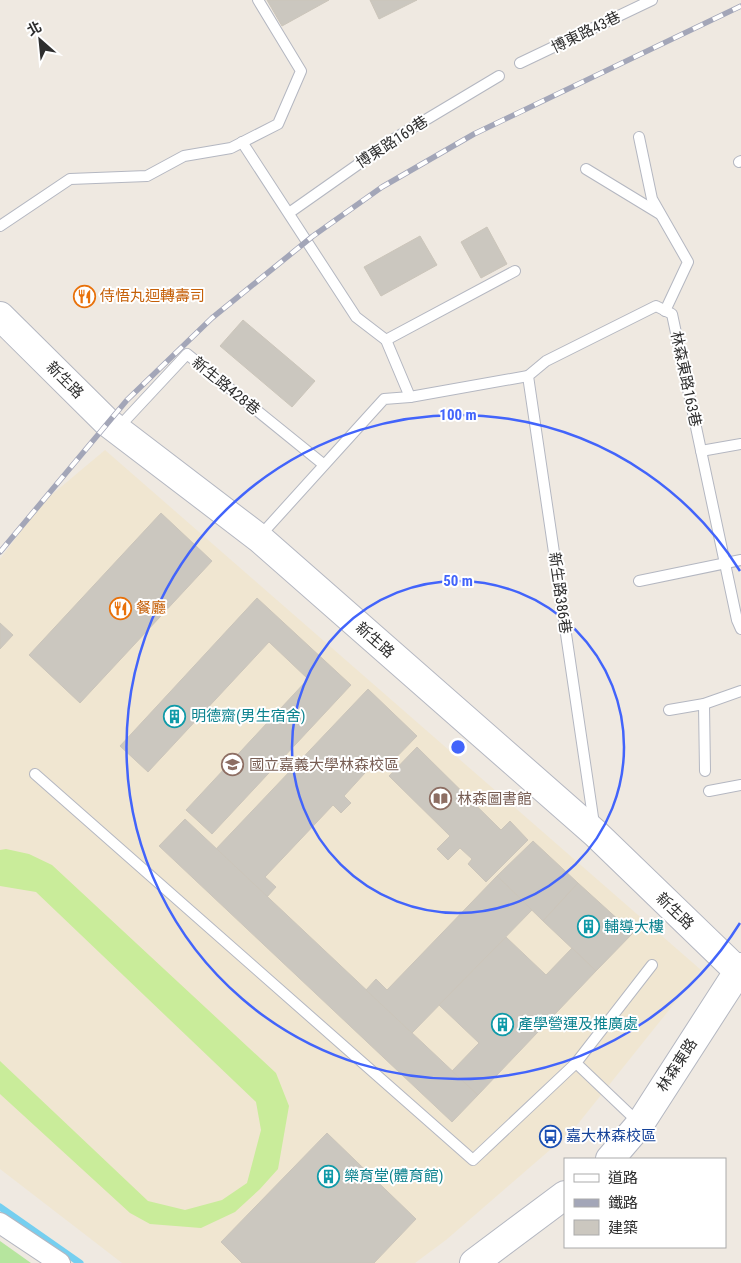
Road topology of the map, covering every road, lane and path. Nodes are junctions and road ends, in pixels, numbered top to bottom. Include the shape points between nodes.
1 (258, 0) edge
2 (652, 0) edge
3 (520, 64) dead end
4 (499, 76) dead end
5 (639, 137) dead end
6 (242, 142) junction
7 (586, 169) dead end
8 (288, 213) junction
9 (660, 214) junction
10 (0, 226) edge
11 (515, 271) dead end
12 (665, 311) junction
13 (0, 316) edge
14 (386, 340) junction
15 (528, 376) junction
16 (410, 397) junction
17 (116, 429) junction
18 (741, 444) edge
19 (701, 451) junction
20 (323, 464) junction
21 (259, 538) junction
22 (741, 560) edge
23 (726, 563) junction
24 (638, 581) dead end
25 (741, 628) edge
26 (741, 691) edge
27 (704, 704) junction
28 (670, 710) dead end
29 (705, 771) dead end
30 (35, 774) dead end
31 (741, 785) edge
32 (709, 791) dead end
33 (595, 833) junction
34 (652, 965) dead end
35 (740, 971) edge
36 (576, 1063) junction
37 (640, 1124) junction
38 (611, 1158) edge
39 (564, 1196) edge
40 (0, 1223) edge
41 (60, 1263) edge
42 (474, 1263) edge

1 - 6 lane via 301,71 278,124
2 - 3 lane, 博東路43巷
4 - 8 lane, 博東路169巷 via 397,137
5 - 9 lane, 林森東路163巷 via 652,199
6 - 8 lane
6 - 10 lane via 231,148 184,156 147,176 70,179
7 - 9 lane
8 - 14 lane via 356,317
9 - 12 lane, 林森東路163巷 via 688,262
11 - 14 lane
12 - 15 lane, 林森東路163巷 via 656,306 546,361
12 - 19 lane, 林森東路163巷 via 672,314
13 - 17 street, 新生路
14 - 16 lane
15 - 16 lane
15 - 33 lane, 新生路386巷
16 - 20 lane via 384,399
17 - 20 lane, 新生路428巷 via 186,354
17 - 21 street, 新生路
18 - 19 lane
19 - 23 lane, 林森東路163巷
20 - 21 lane
21 - 33 street, 新生路
22 - 23 lane
23 - 24 lane
23 - 25 lane, 林森東路163巷
26 - 27 lane
27 - 28 lane
27 - 29 lane
30 - 36 lane via 473,1160
31 - 32 lane
33 - 35 street, 新生路
34 - 36 lane
35 - 37 street, 林森東路
36 - 37 lane
37 - 38 street, 林森東路
39 - 42 street
40 - 41 street

